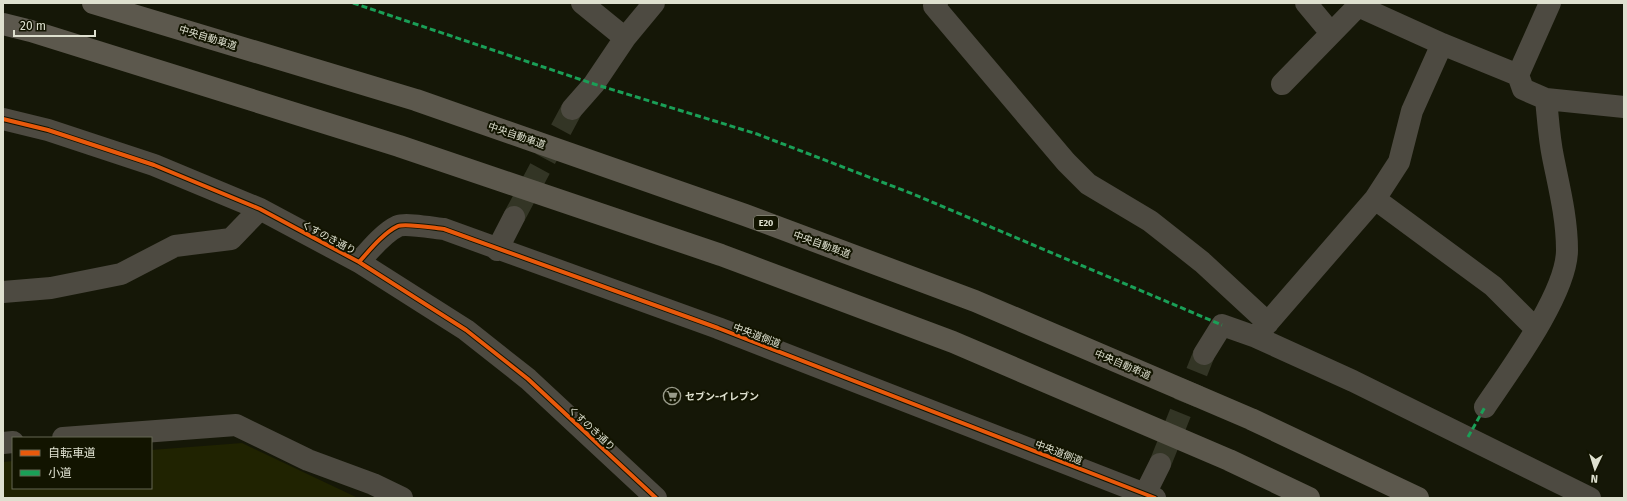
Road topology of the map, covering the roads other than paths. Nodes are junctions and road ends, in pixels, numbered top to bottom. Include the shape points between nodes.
1 (94, 3) edge
2 (582, 3) edge
3 (654, 3) edge
4 (1306, 3) edge
5 (1550, 3) edge
6 (934, 4) edge
7 (3, 24) edge
8 (1331, 33) junction
9 (625, 38) junction
10 (1442, 44) junction
11 (1518, 75) junction
12 (1282, 84) dead end
13 (1546, 99) junction
14 (1624, 107) edge
15 (572, 109) tunnel mouth
16 (3, 119) edge
17 (1375, 199) junction
18 (260, 209) junction
19 (514, 217) tunnel mouth
20 (497, 250) junction
21 (359, 262) junction
22 (3, 292) edge
23 (1536, 329) junction
24 (1262, 330) junction
25 (1204, 354) tunnel mouth
26 (1485, 407) dead end
27 (75, 437) edge
28 (1160, 464) tunnel mouth
29 (1150, 496) edge
30 (402, 498) edge
31 (656, 498) edge
32 (1310, 498) edge
33 (1418, 498) edge
34 (1590, 498) edge

1 - 33 highway, 中央自動車道 / E20 via 416,100 745,215 976,301 1251,419
2 - 9 street
3 - 9 street
4 - 8 street
5 - 11 street
6 - 24 street via 1066,162 1088,184 1150,221 1202,262
7 - 32 highway via 399,146 721,255 953,342 1229,460
8 - 10 street via 1358,6
8 - 12 street
9 - 15 street via 594,84
10 - 11 street
10 - 17 street via 1412,111 1399,162
11 - 13 street via 1523,89
13 - 14 street
13 - 23 street via 1552,155 1562,196 1568,251 1561,282
16 - 18 street, くすのき通り via 48,130 154,165
17 - 23 street via 1493,286
17 - 24 street
18 - 21 street, くすのき通り
18 - 22 street via 231,239 175,246 121,274 51,288
19 - 20 street
20 - 21 street, 中央道側道 via 444,229 398,226 379,240
20 - 29 street, 中央道側道 via 718,328
21 - 31 street, くすのき通り via 466,330 522,374
23 - 26 street
24 - 25 street via 1222,324
24 - 34 street via 1368,388
27 - 30 street via 236,424 308,460
28 - 29 street

